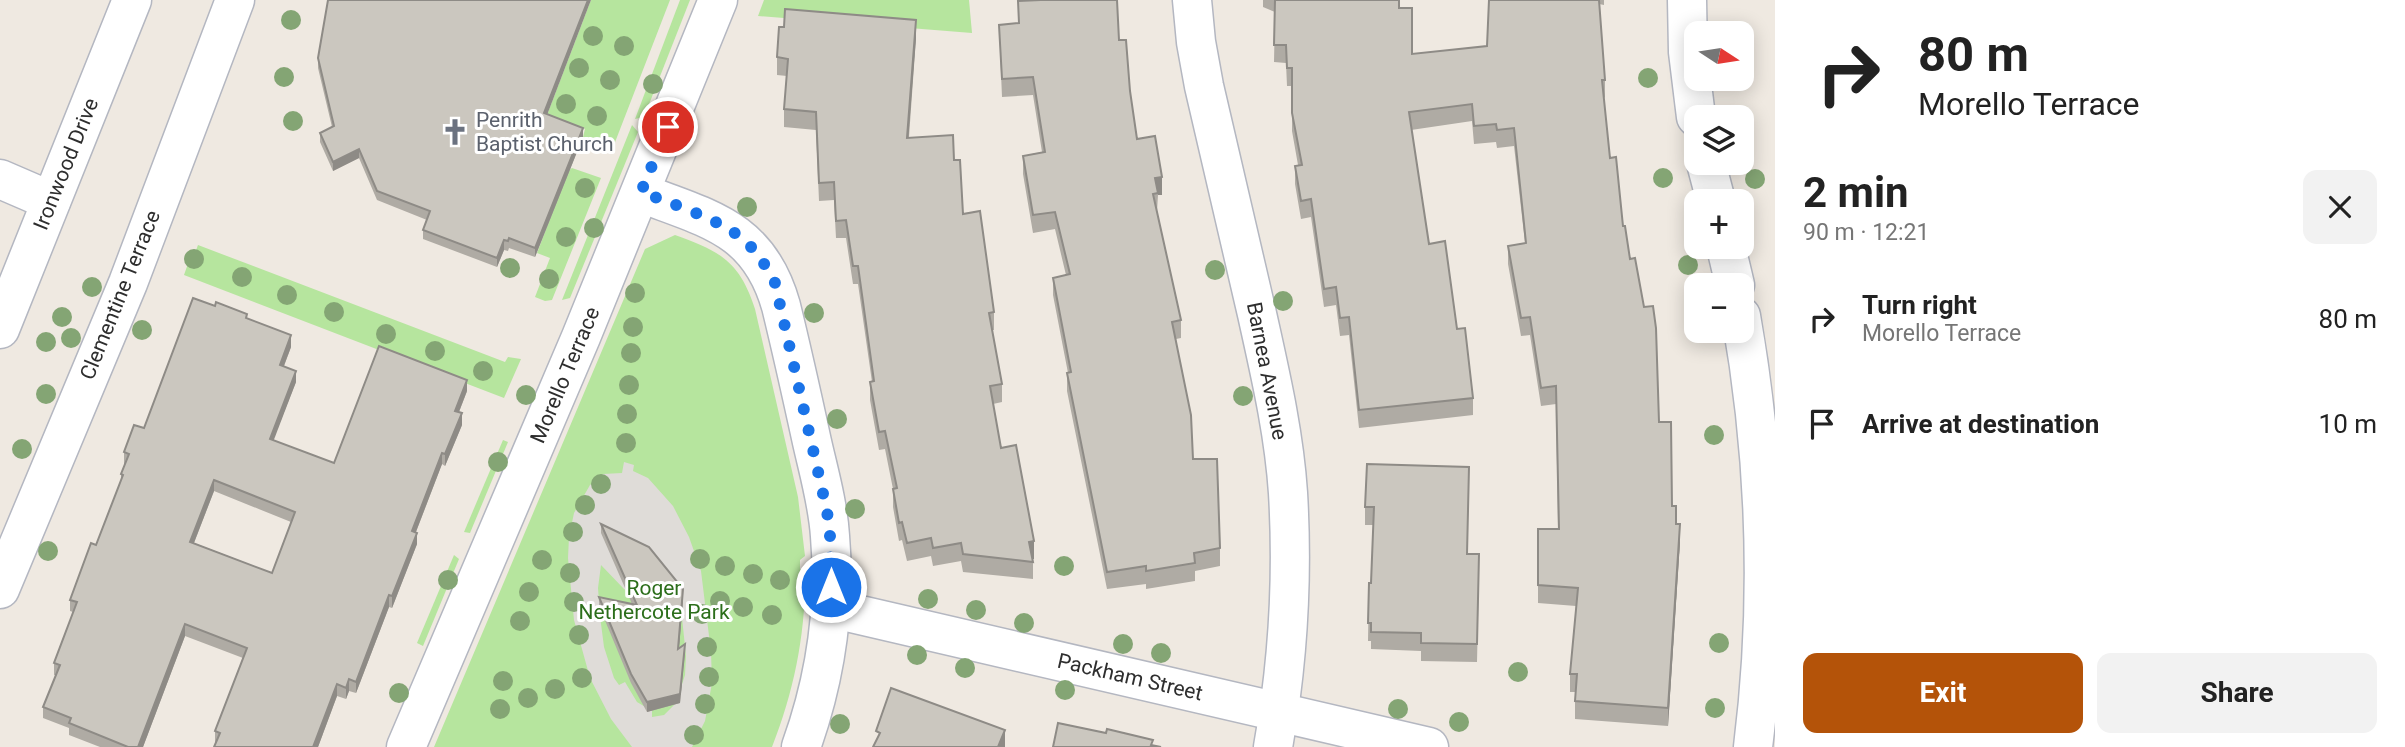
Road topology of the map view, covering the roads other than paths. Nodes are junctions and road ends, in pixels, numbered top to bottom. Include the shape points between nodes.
1 (132, 0) edge
2 (235, 0) edge
3 (718, 0) edge
4 (1192, 0) edge
5 (1687, 0) edge
6 (1695, 105) edge
7 (0, 179) edge
8 (641, 192) junction
9 (51, 201) junction
10 (0, 329) edge
11 (1745, 343) edge
12 (0, 589) edge
13 (830, 608) junction
14 (1276, 730) edge
15 (406, 747) edge
16 (801, 747) edge
17 (1429, 747) edge
18 (1753, 747) edge

1 - 9 street, Ironwood Drive
2 - 12 street, Clementine Terrace via 128,283
3 - 8 street, Morello Terrace
4 - 14 street, Barnea Avenue via 1204,86 1282,444 1290,573
5 - 6 street
7 - 9 street
8 - 13 street via 745,240 775,283 827,511
8 - 15 street, Morello Terrace
9 - 10 street, Ironwood Drive
11 - 18 street via 1763,517 1764,625
13 - 14 street, Packham Street
13 - 16 street via 823,670
14 - 17 street, Packham Street

